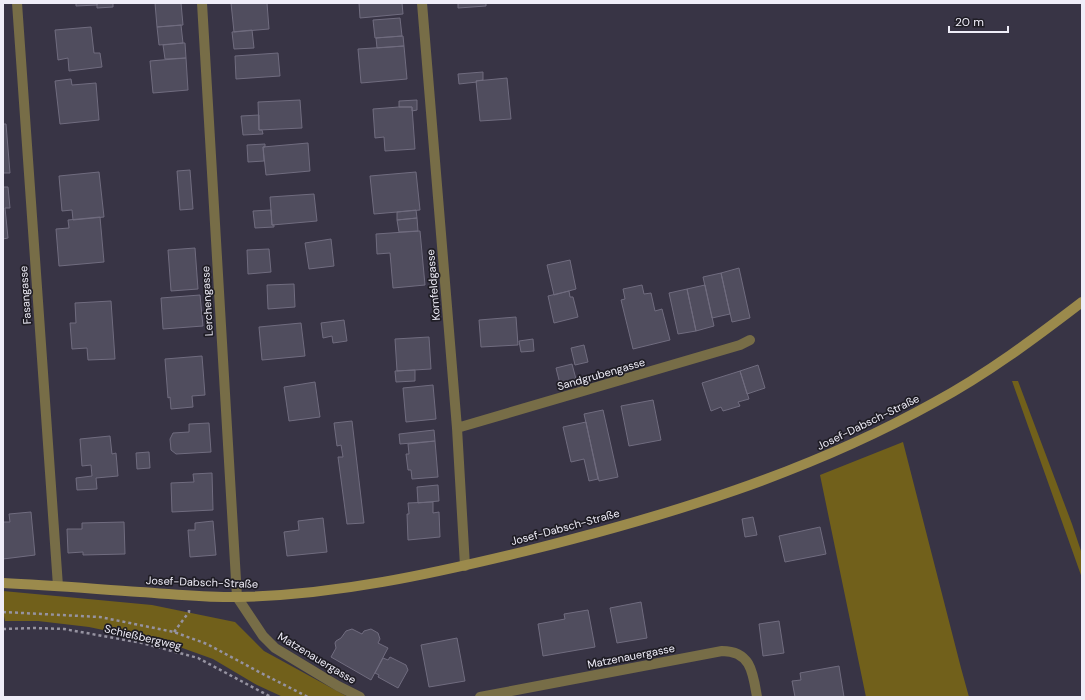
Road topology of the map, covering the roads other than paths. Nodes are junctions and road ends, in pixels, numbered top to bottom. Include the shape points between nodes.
1 (17, 3) edge
2 (202, 3) edge
3 (422, 3) edge
4 (1082, 302) edge
5 (750, 340) dead end
6 (457, 428) junction
7 (464, 566) junction
8 (3, 583) edge
9 (58, 586) junction
10 (237, 597) junction
11 (360, 697) edge
12 (480, 697) edge
13 (757, 697) edge

1 - 9 street, Fasangasse
2 - 10 street, Lerchengasse
3 - 6 street, Kornfeldgasse
4 - 7 main road, Josef-Dabsch-Straße via 962,387 911,416 840,450 767,479 666,512
5 - 6 street, Sandgrubengasse
6 - 7 street, Kornfeldgasse
7 - 10 main road, Josef-Dabsch-Straße via 337,590
8 - 9 main road, Josef-Dabsch-Straße
9 - 10 main road, Josef-Dabsch-Straße
10 - 11 street, Matzenauergasse via 274,648
12 - 13 street, Matzenauergasse via 731,651 740,654 746,660 754,678

